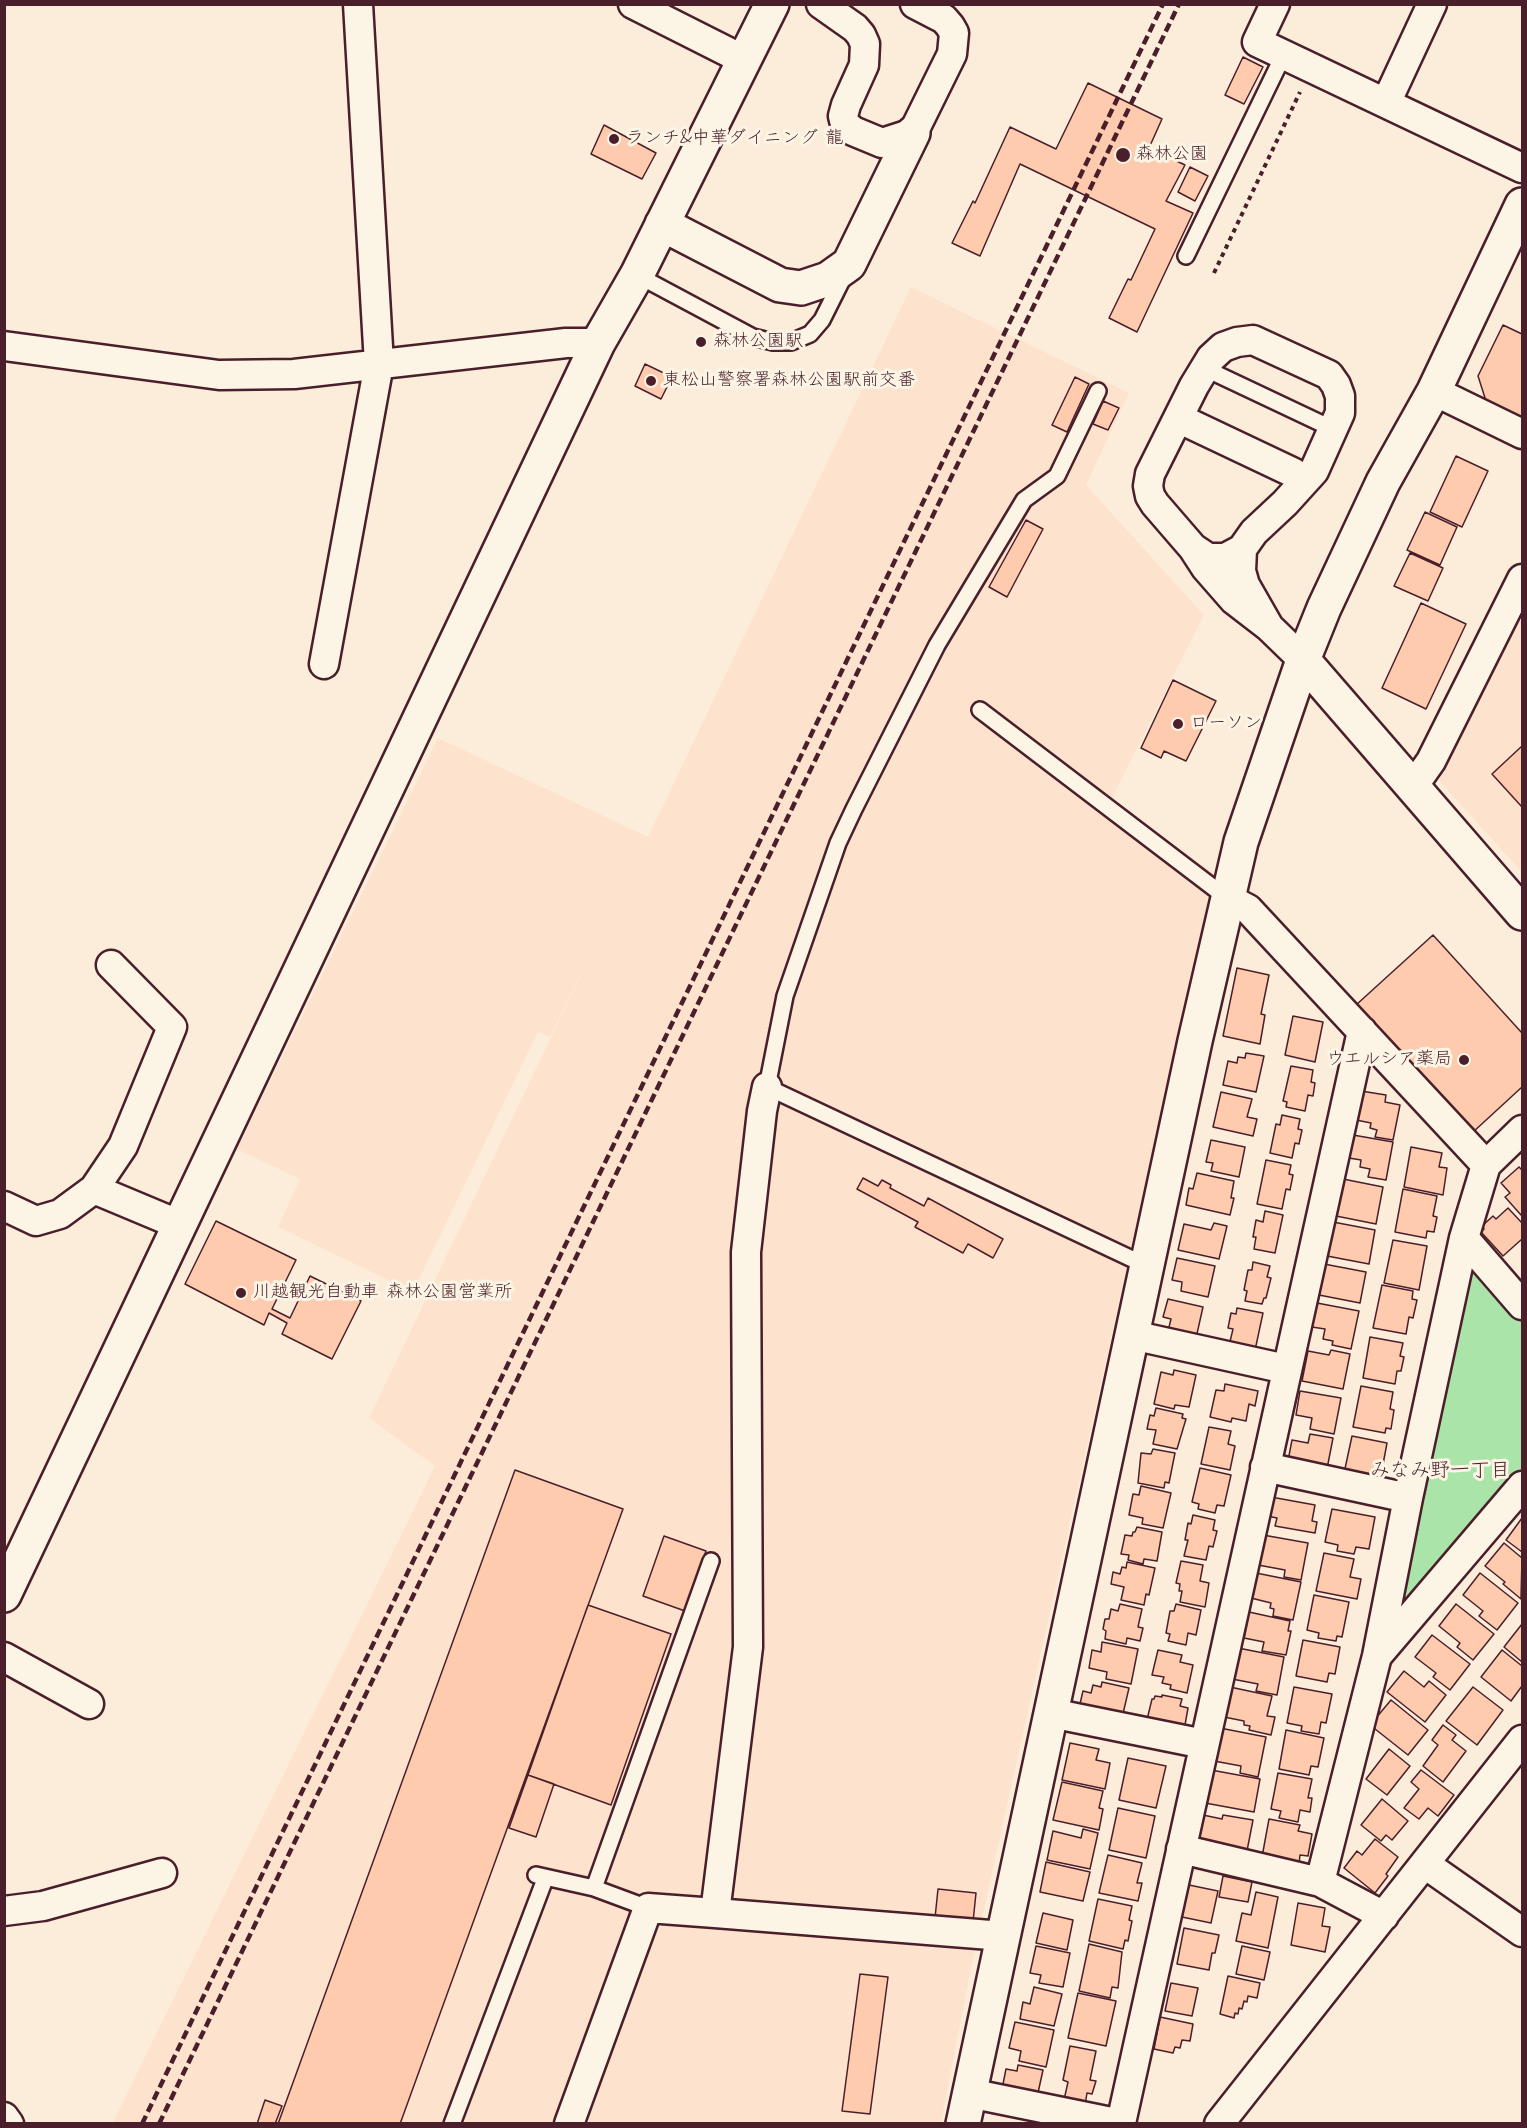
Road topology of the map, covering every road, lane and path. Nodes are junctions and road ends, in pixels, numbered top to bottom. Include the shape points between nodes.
1 (358, 4) edge
2 (633, 4) edge
3 (772, 4) edge
4 (821, 4) edge
5 (915, 4) edge
6 (1275, 4) edge
7 (1432, 4) edge
8 (1284, 54) junction
9 (744, 60) junction
10 (1312, 67) junction
11 (1386, 103) junction
12 (913, 133) junction
13 (882, 143) junction
14 (1522, 168) edge
15 (893, 174) junction
16 (1522, 206) edge
17 (662, 224) junction
18 (1186, 256) dead end
19 (849, 264) junction
20 (1214, 273) dead end
21 (637, 275) junction
22 (598, 343) junction
23 (4, 346) edge
24 (380, 364) junction
25 (1204, 368) junction
26 (1434, 391) junction
27 (1098, 392) dead end
28 (1178, 418) junction
29 (1333, 429) junction
30 (1522, 434) edge
31 (1298, 488) junction
32 (1193, 548) junction
33 (1242, 549) junction
34 (1520, 593) edge
35 (1269, 627) junction
36 (1303, 660) junction
37 (324, 664) dead end
38 (980, 710) dead end
39 (1412, 788) junction
40 (1227, 898) junction
41 (1522, 913) edge
42 (111, 965) dead end
43 (1362, 1031) junction
44 (766, 1086) junction
45 (1522, 1131) edge
46 (1486, 1165) junction
47 (93, 1189) junction
48 (4, 1206) edge
49 (180, 1225) junction
50 (1464, 1238) junction
51 (1147, 1266) junction
52 (1522, 1305) edge
53 (1132, 1335) junction
54 (1286, 1369) junction
55 (1265, 1467) junction
56 (1522, 1486) edge
57 (1408, 1498) junction
58 (711, 1561) dead end
59 (4, 1595) edge
60 (1377, 1656) junction
61 (4, 1657) edge
62 (89, 1704) dead end
63 (1051, 1713) junction
64 (1522, 1740) edge
65 (1204, 1744) junction
66 (1181, 1849) junction
67 (1425, 1864) junction
68 (162, 1873) dead end
69 (1320, 1882) junction
70 (594, 1888) junction
71 (648, 1908) junction
72 (4, 1911) edge
73 (715, 1913) junction
74 (1384, 1916) junction
75 (1522, 1932) edge
76 (1002, 1936) junction
77 (966, 2108) edge
78 (4, 2117) edge
79 (1121, 2123) edge
80 (9, 2124) edge
81 (452, 2124) edge
82 (569, 2124) edge
83 (1219, 2124) edge

1 - 24 street
2 - 9 street
3 - 9 street
4 - 13 street via 855,28 865,44 864,65 843,116 846,124
5 - 12 street via 944,19 954,33 954,42 952,54
6 - 8 street via 1257,42
7 - 11 street
8 - 10 street
8 - 18 lane
9 - 17 street
10 - 11 street
10 - 20 path
11 - 14 street
12 - 13 street
12 - 15 street
13 - 15 street via 892,155
15 - 19 street
16 - 26 street
17 - 19 street via 780,285 801,288 828,279
17 - 21 street
19 - 21 lane via 822,320 810,334 791,342 753,337
21 - 22 street
22 - 24 street via 566,343
22 - 49 street
23 - 24 street via 219,375 294,374
24 - 37 street
25 - 28 street
25 - 29 lane
25 - 29 street via 1223,347 1253,340 1329,375 1340,396 1340,413
26 - 30 street
26 - 36 street via 1383,482
27 - 44 lane via 1057,476 1024,500 937,645 854,808 785,996
28 - 31 street via 1294,473
28 - 32 street via 1150,474 1148,486 1155,504
29 - 31 street via 1314,471
31 - 33 street via 1254,531
32 - 33 street via 1208,558 1226,558
32 - 35 street via 1234,600
33 - 35 street via 1245,585
34 - 39 street via 1431,761
35 - 36 street
36 - 39 street
36 - 40 street via 1241,842
38 - 40 lane
39 - 41 street
40 - 43 street via 1248,909
40 - 51 street
42 - 47 street via 172,1027 123,1146
43 - 46 street
43 - 54 street
44 - 51 lane
44 - 73 street via 746,1252 748,1647
45 - 46 street
46 - 50 street
47 - 48 street via 60,1214 36,1221
47 - 49 street
49 - 59 street
50 - 52 street
50 - 57 street
51 - 53 street
53 - 54 street
53 - 63 street
54 - 55 street
55 - 57 street
55 - 65 street
56 - 60 street
57 - 60 street
58 - 70 lane
60 - 69 street
61 - 62 street
63 - 65 street
63 - 76 street
64 - 67 street
65 - 66 street
66 - 69 street
66 - 79 street
67 - 74 street
67 - 75 street
68 - 72 street via 43,1906
69 - 74 street
70 - 71 lane
70 - 81 lane via 540,1877
71 - 73 street
71 - 82 street
73 - 76 street
74 - 83 street
76 - 77 street
77 - 79 street
78 - 80 street

